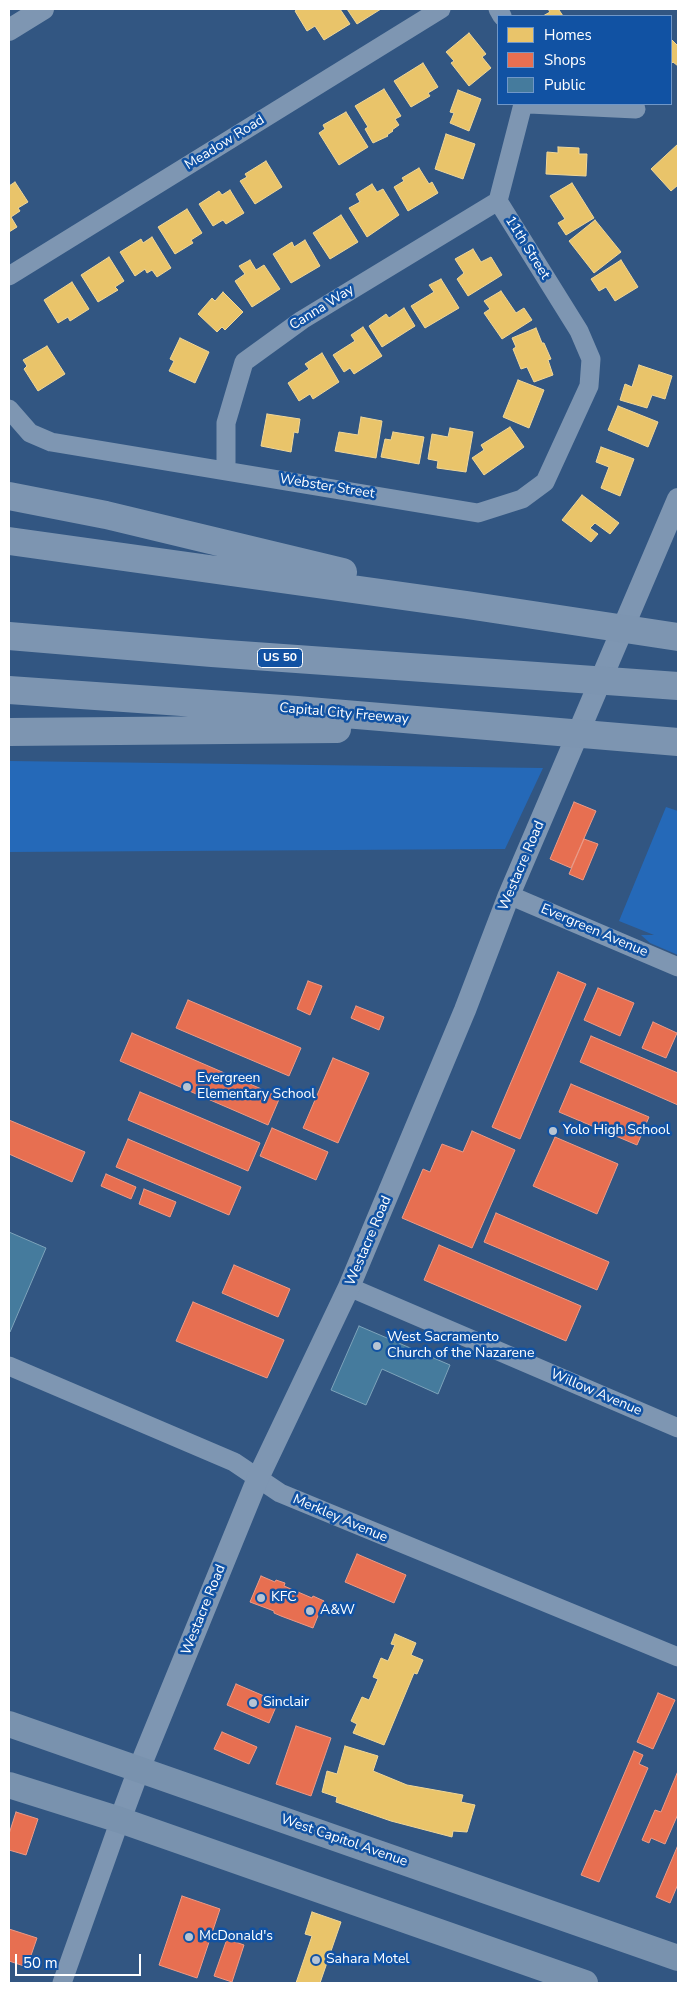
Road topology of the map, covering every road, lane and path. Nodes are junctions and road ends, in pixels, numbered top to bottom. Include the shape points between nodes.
1 (43, 9) edge
2 (441, 9) edge
3 (9, 30) edge
4 (523, 105) edge
5 (550, 105) edge
6 (636, 109) dead end
7 (498, 201) junction
8 (9, 276) edge
9 (589, 386) joint
10 (9, 409) edge
11 (226, 470) junction
12 (9, 496) edge
13 (678, 499) edge
14 (9, 541) edge
15 (468, 605) junction
16 (9, 636) edge
17 (673, 636) edge
18 (667, 685) edge
19 (9, 690) edge
20 (531, 731) junction
21 (9, 732) edge
22 (678, 742) edge
23 (509, 895) junction
24 (678, 967) edge
25 (349, 1288) junction
26 (9, 1366) edge
27 (678, 1428) edge
28 (258, 1478) junction
29 (678, 1657) edge
30 (9, 1724) edge
31 (139, 1769) junction
32 (9, 1785) edge
33 (120, 1820) junction
34 (678, 1958) edge
35 (62, 1983) edge
36 (585, 1983) edge

1 - 3 street
2 - 8 street, Meadow Road
4 - 7 street, 11th Street
5 - 6 street
7 - 9 street, 11th Street via 579,331 591,358
7 - 11 street, Canna Way via 302,320 244,362 226,423
9 - 11 street, Webster Street via 545,482 522,500 478,512
10 - 11 street, Webster Street via 30,433 51,442
12 - 15 highway via 286,557
13 - 23 street, Westacre Road
14 - 15 highway
15 - 17 highway
16 - 18 highway, US 50
19 - 20 highway, Capital City Freeway via 297,710
20 - 21 highway
20 - 22 highway, Capital City Freeway
23 - 24 street, Evergreen Avenue
23 - 25 street, Westacre Road via 465,1010
25 - 27 street, Willow Avenue
25 - 28 street, Westacre Road
26 - 28 street, Merkley Avenue via 234,1462
28 - 29 street, Merkley Avenue via 280,1493 331,1515
28 - 31 street, Westacre Road
30 - 31 main road, West Capitol Avenue
31 - 33 street, Westacre Road
31 - 34 main road, West Capitol Avenue
32 - 33 main road
33 - 35 street, Westacre Road
33 - 36 main road

